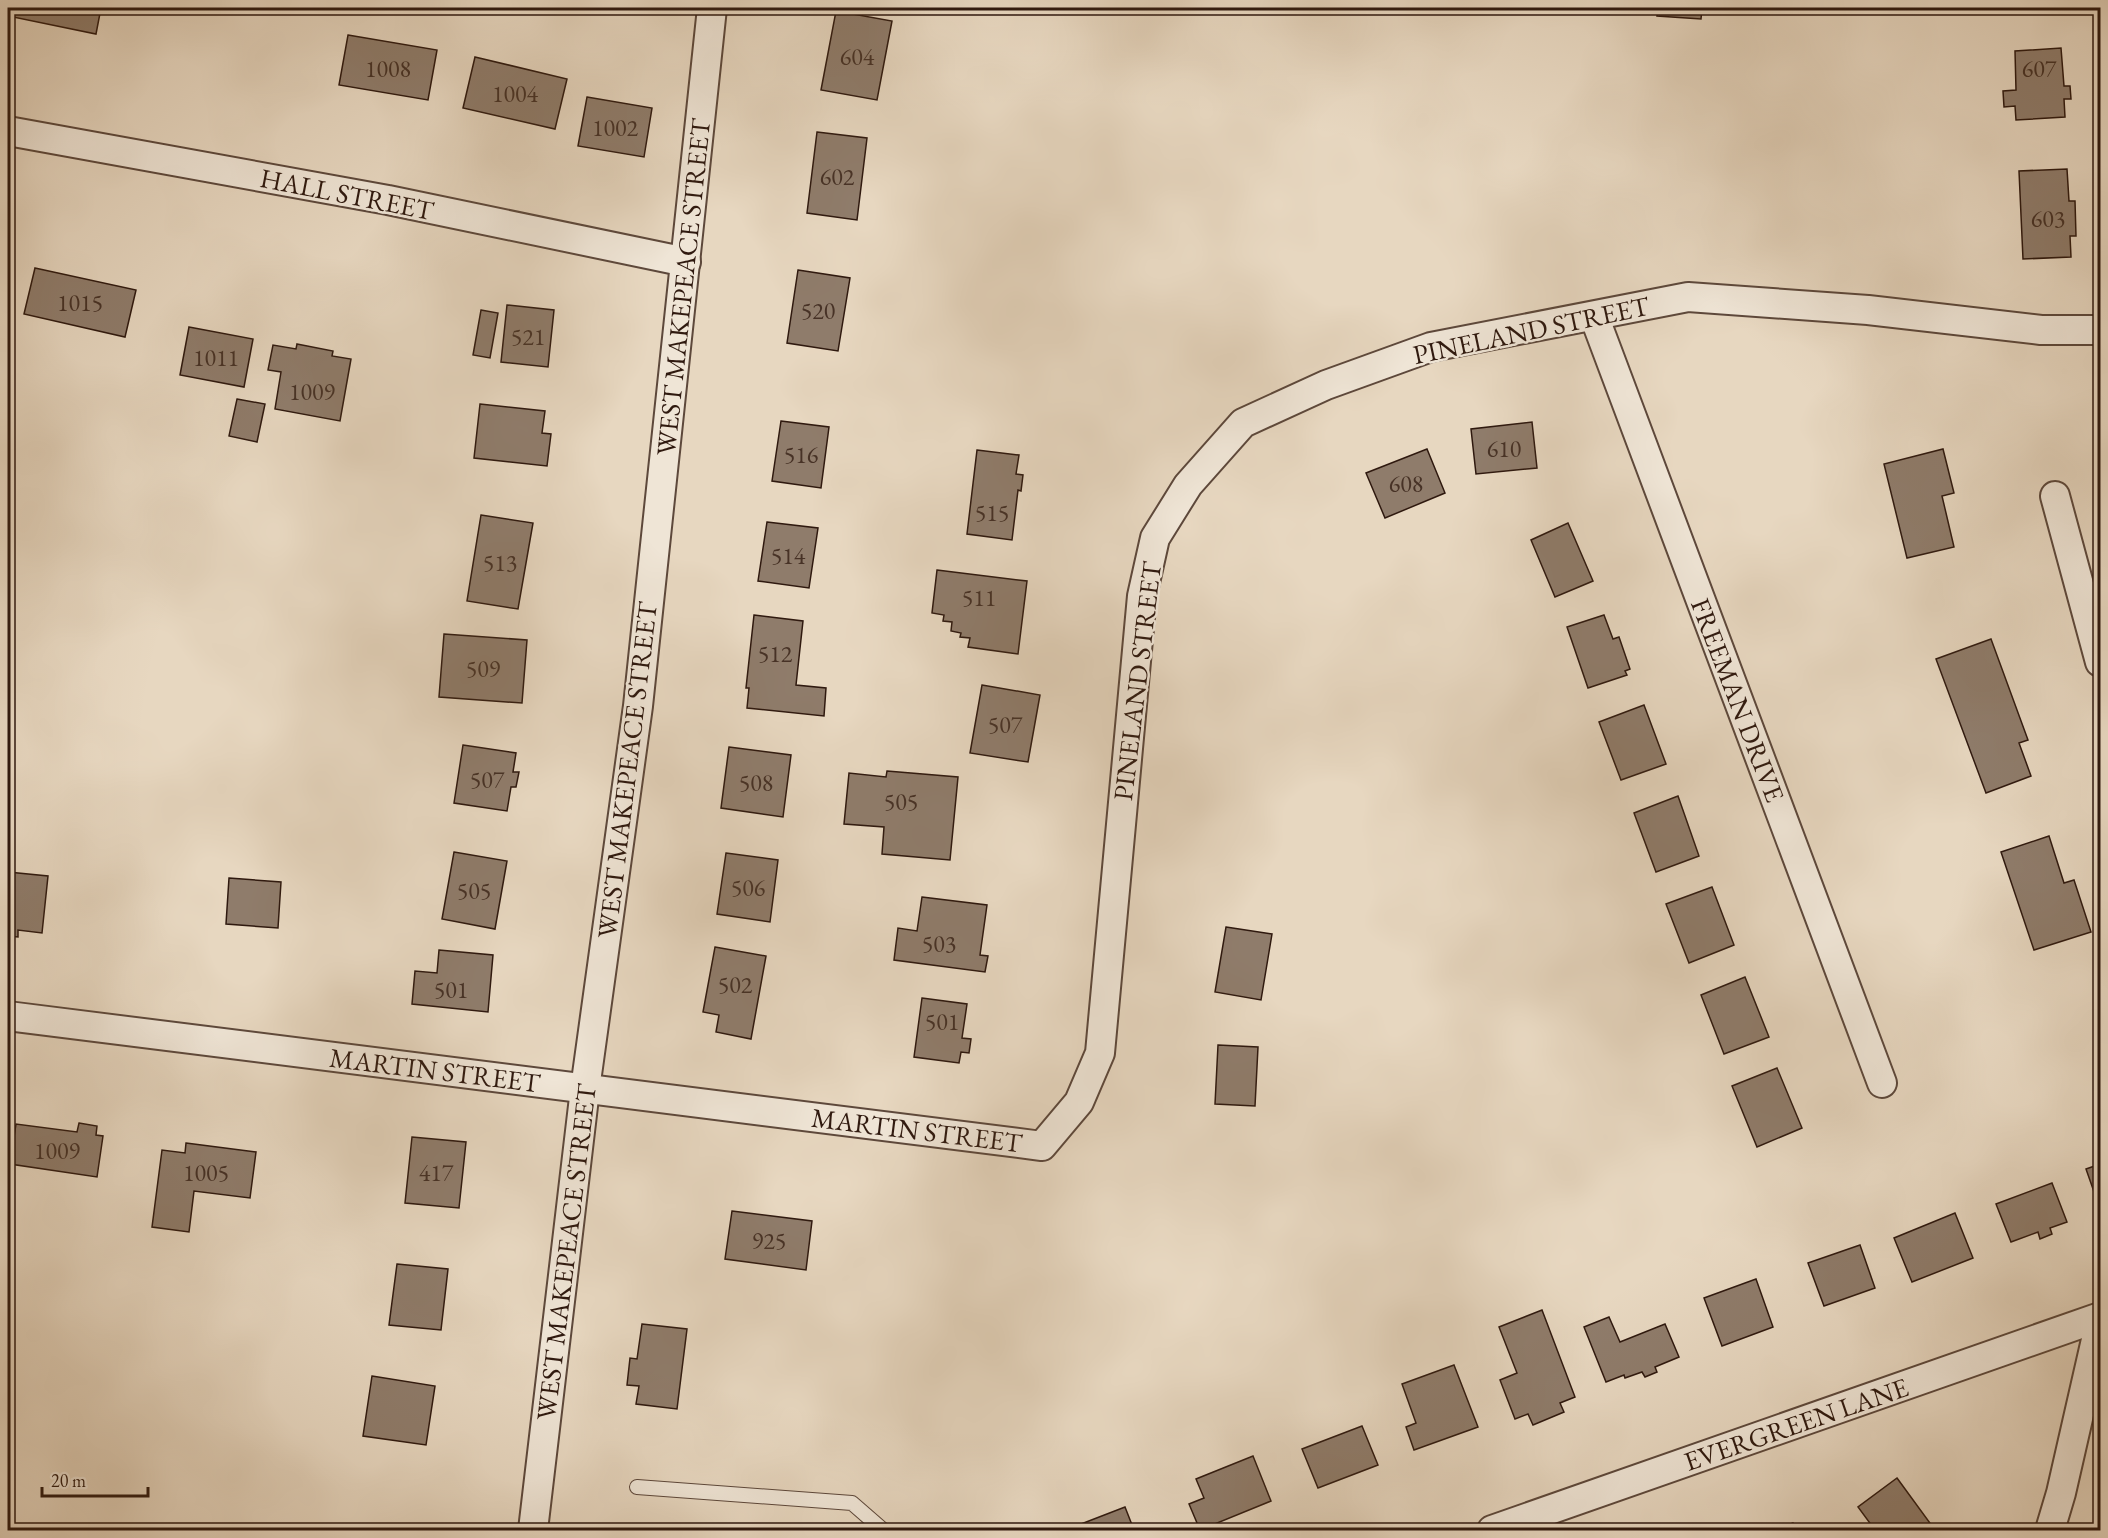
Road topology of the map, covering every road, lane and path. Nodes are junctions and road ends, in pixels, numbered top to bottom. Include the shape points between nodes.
1 (712, 8) edge
2 (8, 131) edge
3 (686, 262) junction
4 (1594, 316) junction
5 (2100, 330) edge
6 (2055, 496) dead end
7 (2100, 662) edge
8 (8, 1016) edge
9 (1882, 1083) dead end
10 (585, 1089) junction
11 (1041, 1146) joint
12 (2100, 1317) edge
13 (2100, 1322) edge
14 (637, 1487) dead end
15 (534, 1530) edge
16 (883, 1530) edge
17 (1492, 1530) edge
18 (2050, 1530) edge

1 - 3 street, WEST MAKEPEACE STREET
2 - 3 street, HALL STREET via 388,200
3 - 10 street, WEST MAKEPEACE STREET via 638,706
4 - 5 street, PINELAND STREET via 1688,297 1868,310 2041,330
4 - 9 street, FREEMAN DRIVE
4 - 11 street, PINELAND STREET via 1431,347 1326,385 1243,423 1188,485 1155,538 1142,596 1100,1053 1079,1102
6 - 7 street
8 - 10 street, MARTIN STREET
10 - 11 street, MARTIN STREET
10 - 15 street, WEST MAKEPEACE STREET
12 - 17 street, EVERGREEN LANE
13 - 18 street
14 - 16 lane via 852,1503

